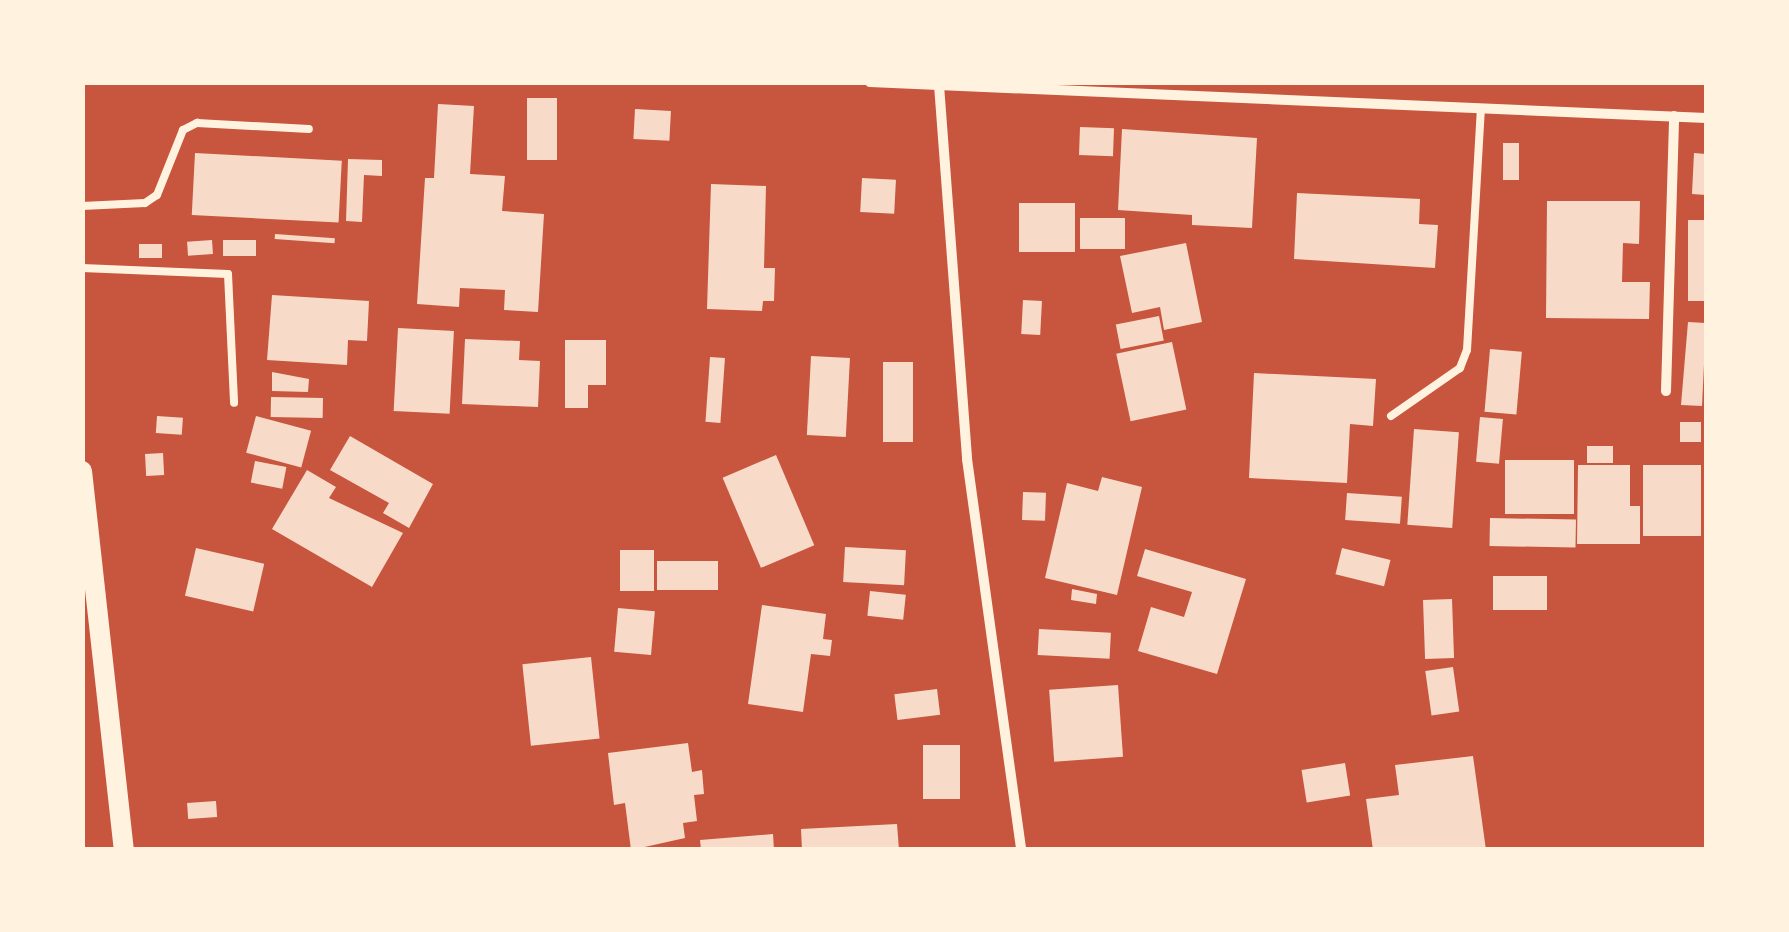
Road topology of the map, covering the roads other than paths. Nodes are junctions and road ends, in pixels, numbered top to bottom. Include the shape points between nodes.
1 (870, 82) edge
2 (939, 85) junction
3 (1481, 108) junction
4 (1674, 116) junction
5 (1706, 118) edge
6 (309, 129) dead end
7 (82, 206) edge
8 (82, 268) edge
9 (1666, 391) dead end
10 (234, 403) dead end
11 (1391, 416) dead end
12 (82, 471) edge
13 (124, 850) edge
14 (1021, 850) edge

1 - 2 street
2 - 3 street
2 - 14 street via 968,458
3 - 4 street
3 - 11 lane via 1467,350 1460,368
4 - 5 street
4 - 9 street
6 - 7 lane via 197,123 183,130 157,195 145,203
8 - 10 lane via 228,274
12 - 13 main road

